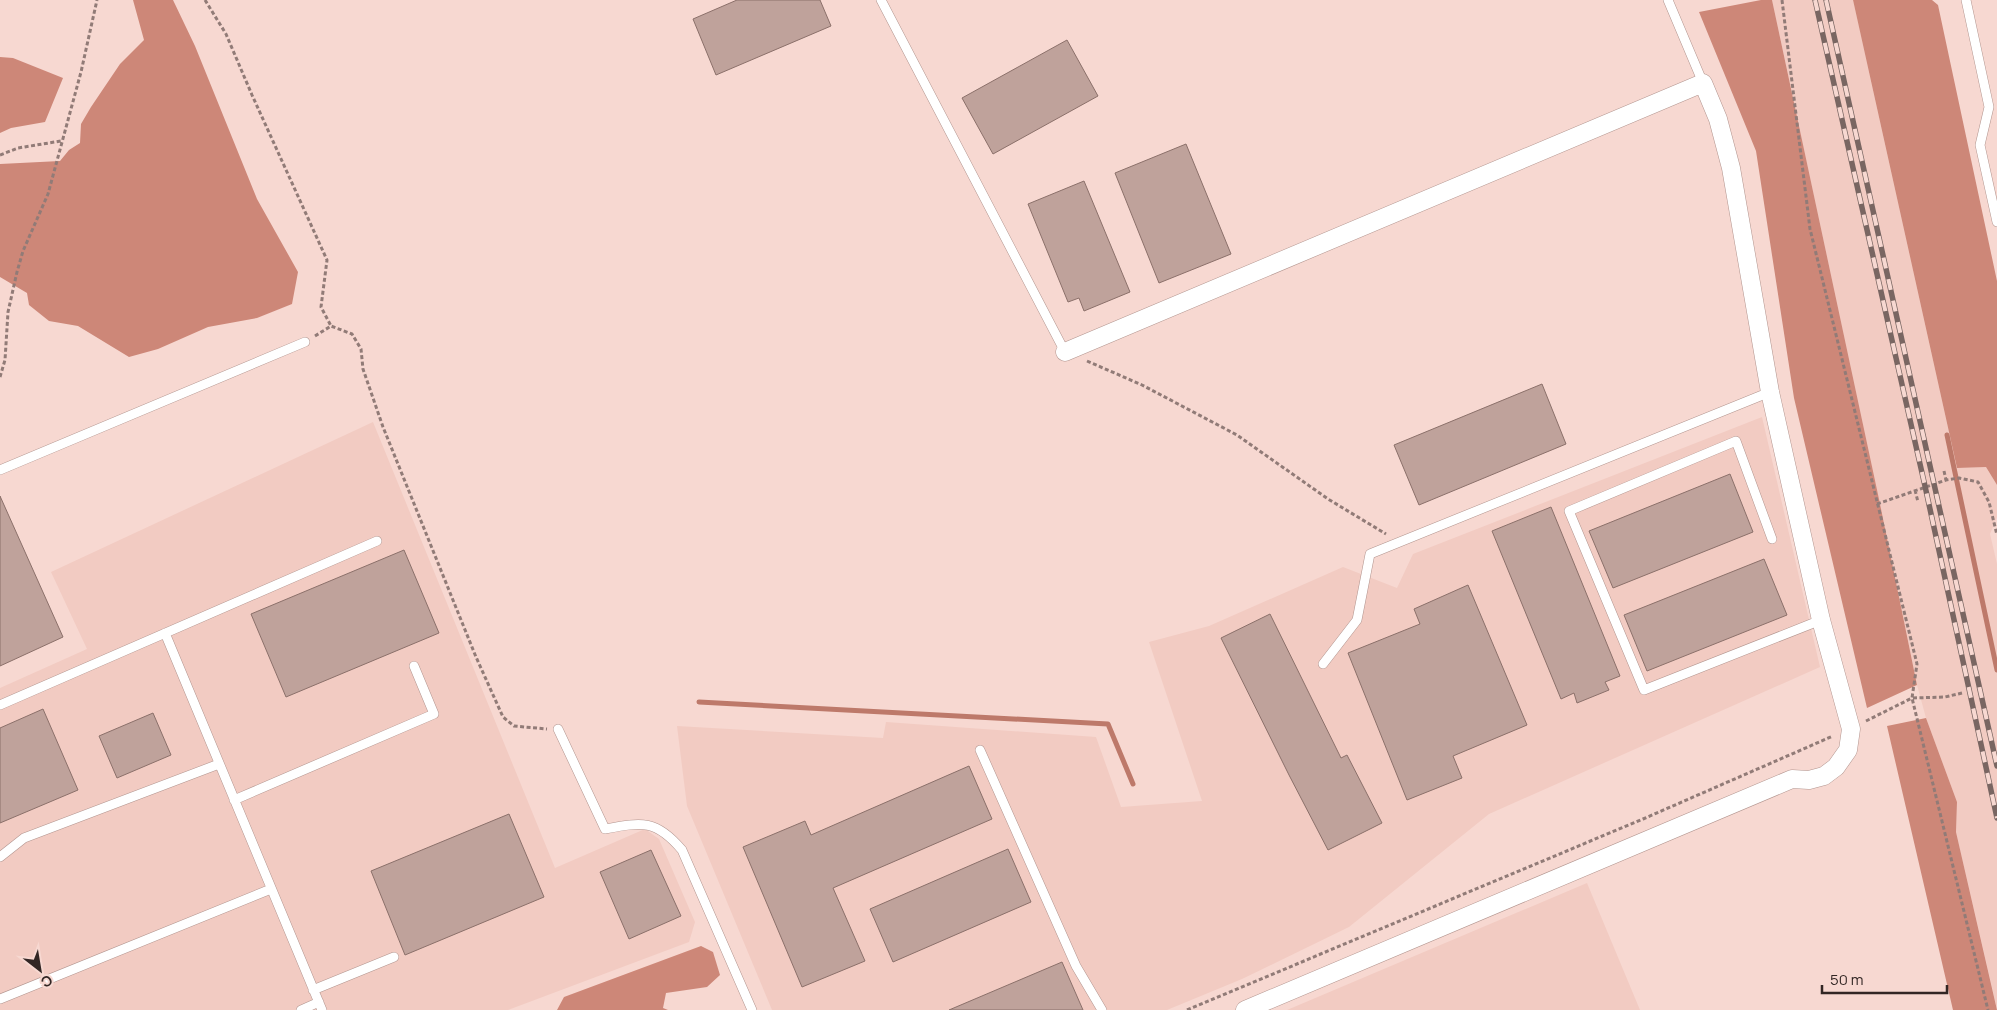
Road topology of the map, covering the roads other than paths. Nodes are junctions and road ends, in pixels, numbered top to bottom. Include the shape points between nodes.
1 (880, 0) edge
2 (1668, 0) edge
3 (1966, 0) edge
4 (1703, 82) junction
5 (1997, 222) edge
6 (305, 342) road end
7 (1065, 352) joint
8 (1770, 392) junction
9 (0, 470) edge
10 (1772, 539) dead end
11 (377, 541) dead end
12 (1821, 620) junction
13 (165, 633) junction
14 (1323, 664) dead end
15 (414, 666) dead end
16 (0, 706) edge
17 (558, 729) road end
18 (980, 750) dead end
19 (219, 764) junction
20 (234, 800) junction
21 (0, 858) edge
22 (272, 889) junction
23 (394, 957) dead end
24 (313, 990) junction
25 (0, 999) edge
26 (320, 1006) edge
27 (301, 1010) edge
28 (752, 1010) edge
29 (1102, 1010) edge
30 (1244, 1010) edge

1 - 7 lane
2 - 4 lane
3 - 5 lane via 1989,107 1980,145
4 - 7 street
4 - 8 street via 1731,168
6 - 9 lane
8 - 12 street
8 - 14 lane via 1370,554 1357,620
10 - 12 lane via 1736,441 1569,511 1644,690
11 - 13 lane
12 - 30 street via 1851,728 1848,750 1836,767 1824,776 1792,780
13 - 16 lane
13 - 19 lane
15 - 20 lane via 434,714
17 - 28 lane via 606,829 631,824 649,825 670,836 682,850
18 - 29 lane via 1076,966
19 - 20 lane
19 - 21 lane via 24,838
20 - 22 lane
22 - 24 lane
22 - 25 lane
23 - 24 lane
24 - 26 lane
26 - 27 lane

